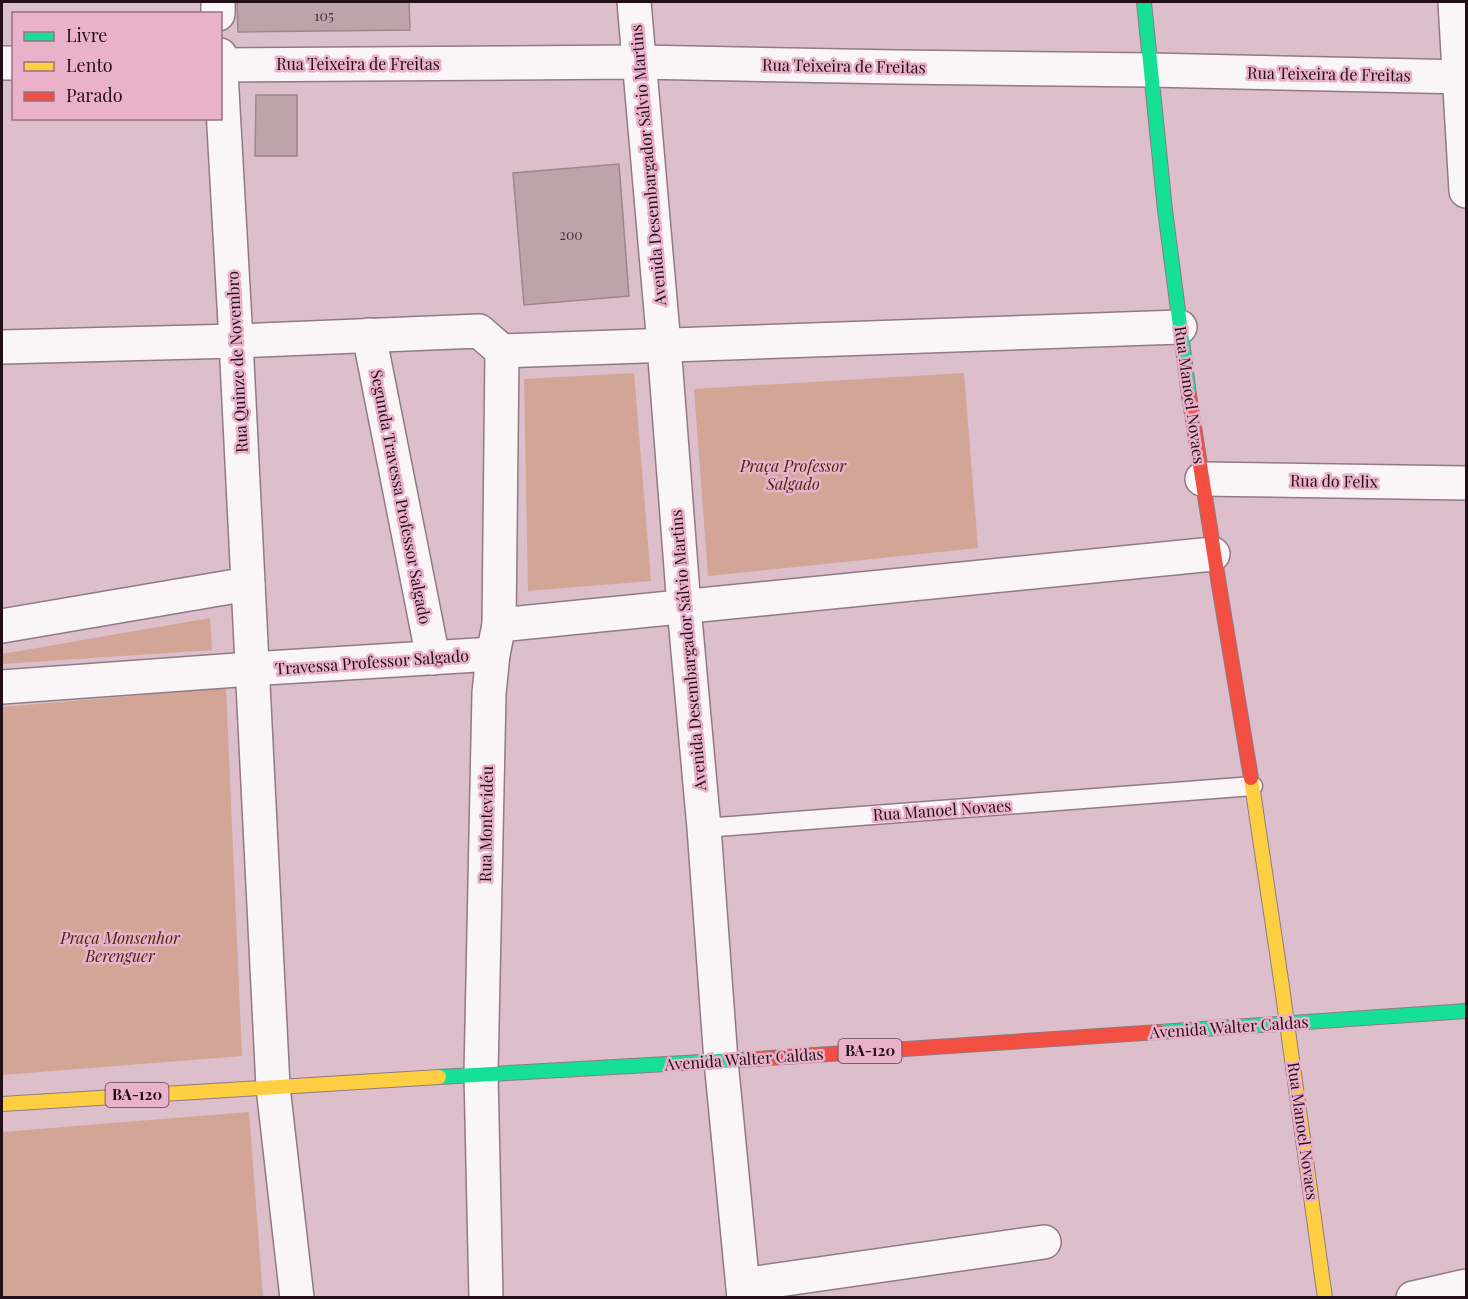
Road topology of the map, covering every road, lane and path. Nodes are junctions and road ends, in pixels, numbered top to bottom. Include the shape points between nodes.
1 (634, 2) edge
2 (1144, 2) edge
3 (1455, 2) edge
4 (639, 62) junction
5 (222, 65) edge
6 (1150, 70) junction
7 (1464, 77) edge
8 (222, 83) edge
9 (1467, 191) edge
10 (1180, 327) junction
11 (369, 335) junction
12 (236, 340) junction
13 (664, 345) junction
14 (2, 347) edge
15 (502, 351) junction
16 (1203, 479) junction
17 (1467, 483) edge
18 (1213, 554) junction
19 (248, 584) junction
20 (684, 607) junction
21 (2, 626) edge
22 (496, 639) junction
23 (433, 658) junction
24 (252, 669) junction
25 (2, 687) edge
26 (1252, 786) junction
27 (704, 828) junction
28 (1467, 1011) edge
29 (1288, 1023) junction
30 (721, 1061) junction
31 (481, 1074) junction
32 (273, 1087) junction
33 (2, 1104) edge
34 (1044, 1242) dead end
35 (1467, 1286) edge
36 (744, 1291) edge
37 (297, 1298) edge
38 (486, 1298) edge
39 (1325, 1298) edge
40 (1413, 1298) edge

1 - 4 street, Avenida Desembargador Sálvio Martins
2 - 6 main road, Rua Manoel Novaes
3 - 7 street
4 - 5 street, Rua Teixeira de Freitas
4 - 6 street, Rua Teixeira de Freitas
4 - 13 street, Avenida Desembargador Sálvio Martins
6 - 7 street, Rua Teixeira de Freitas
6 - 10 main road, Rua Manoel Novaes
7 - 9 street
8 - 12 street, Rua Quinze de Novembro
10 - 13 street
10 - 16 main road, Rua Manoel Novaes
11 - 12 street
11 - 15 street via 479,331
11 - 23 street, Segunda Travessa Professor Salgado
12 - 14 street
12 - 19 street, Rua Quinze de Novembro
13 - 15 street
13 - 20 street, Avenida Desembargador Sálvio Martins
15 - 22 street, Rua Montevidéu
16 - 17 street, Rua do Felix
16 - 18 main road, Rua Manoel Novaes
18 - 20 street
18 - 26 main road, Rua Manoel Novaes
19 - 21 street
19 - 24 street, Rua Quinze de Novembro
20 - 22 street
20 - 27 street, Avenida Desembargador Sálvio Martins
22 - 23 street, Travessa Professor Salgado
22 - 31 street, Rua Montevidéu via 489,693
23 - 24 street, Travessa Professor Salgado
24 - 25 street
24 - 32 street
26 - 27 lane, Rua Manoel Novaes
26 - 29 main road, Rua Manoel Novaes
27 - 30 street, Avenida Desembargador Sálvio Martins
28 - 29 main road, Avenida Walter Caldas / BA-120
29 - 30 main road, Avenida Walter Caldas / BA-120
29 - 39 main road, Rua Manoel Novaes
30 - 31 main road, Avenida Walter Caldas / BA-120
30 - 36 street, Avenida Desembargador Sálvio Martins
31 - 32 main road, Avenida Walter Caldas / BA-120
31 - 38 street, Rua Montevidéu
32 - 33 main road, BA-120
32 - 37 street
34 - 36 street
35 - 40 street

